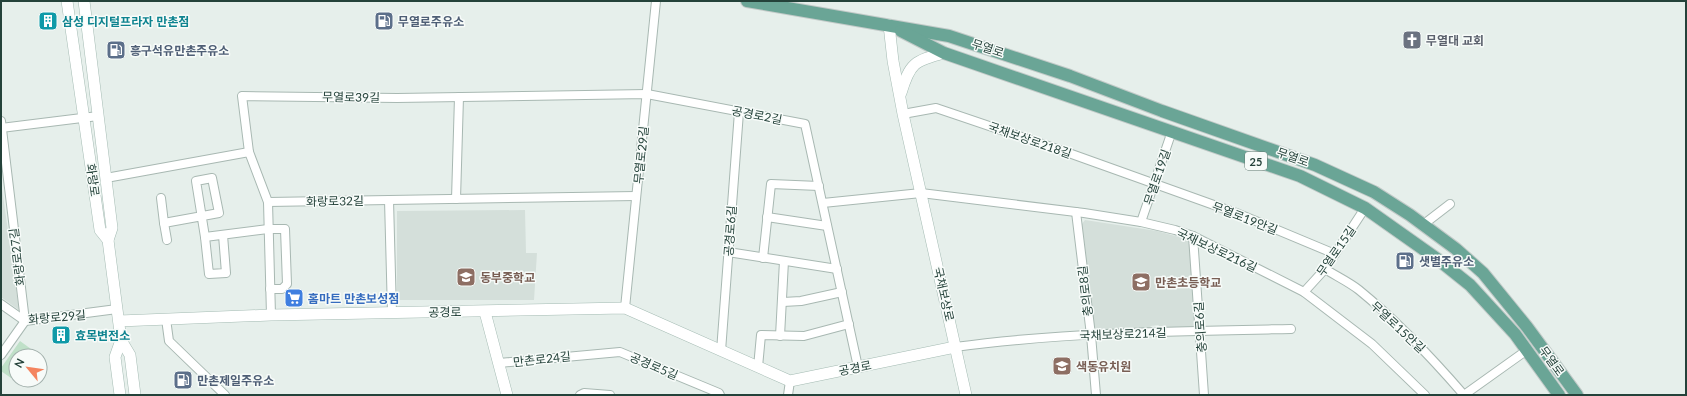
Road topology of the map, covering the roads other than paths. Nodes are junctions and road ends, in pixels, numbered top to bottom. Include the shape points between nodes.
1 (67, 1) edge
2 (84, 1) edge
3 (656, 1) edge
4 (747, 1) edge
5 (889, 25) junction
6 (944, 53) junction
7 (646, 94) junction
8 (900, 96) junction
9 (459, 97) junction
10 (739, 112) junction
11 (903, 114) junction
12 (98, 116) junction
13 (84, 118) junction
14 (1, 126) edge
15 (1172, 131) junction
16 (249, 152) junction
17 (106, 178) junction
18 (1155, 184) junction
19 (819, 186) junction
20 (921, 193) junction
21 (636, 196) junction
22 (161, 198) dead end
23 (456, 199) junction
24 (389, 200) junction
25 (268, 202) junction
26 (822, 203) junction
27 (1450, 204) dead end
28 (1365, 208) junction
29 (1076, 212) junction
30 (202, 215) junction
31 (767, 217) junction
32 (1141, 222) junction
33 (164, 223) junction
34 (1424, 224) junction
35 (827, 226) junction
36 (268, 229) junction
37 (223, 235) junction
38 (1193, 236) junction
39 (205, 237) junction
40 (1408, 238) junction
41 (108, 240) junction
42 (167, 240) dead end
43 (728, 252) junction
44 (1335, 254) junction
45 (763, 258) junction
46 (784, 261) junction
47 (837, 269) junction
48 (1324, 269) junction
49 (270, 289) junction
50 (842, 292) junction
51 (1304, 292) junction
52 (783, 302) junction
53 (1, 304) edge
54 (625, 308) junction
55 (117, 309) junction
56 (486, 312) junction
57 (392, 313) junction
58 (271, 315) junction
59 (166, 319) junction
60 (25, 321) junction
61 (119, 321) junction
62 (849, 324) junction
63 (1291, 329) dead end
64 (1200, 330) junction
65 (1091, 335) junction
66 (780, 336) junction
67 (121, 340) junction
68 (955, 347) junction
69 (1527, 350) junction
70 (721, 351) junction
71 (1, 355) edge
72 (585, 355) joint
73 (499, 363) junction
74 (758, 367) junction
75 (858, 367) junction
76 (790, 382) junction
77 (583, 394) edge
78 (120, 395) edge
79 (135, 395) edge
80 (225, 395) edge
81 (507, 395) edge
82 (610, 395) edge
83 (720, 395) edge
84 (788, 395) edge
85 (966, 395) edge
86 (1096, 395) edge
87 (1204, 395) edge
88 (1425, 395) edge
89 (1464, 395) edge
90 (1559, 395) edge
91 (1577, 395) edge

1 - 13 main road, 화랑로
2 - 12 main road, 화랑로
3 - 7 street, 무열로29길
4 - 5 main road, 무열로 / 25
5 - 6 main road, 무열로 / 25
5 - 8 main road, 국채보상로
5 - 34 main road, 무열로 via 949,36 977,45 1315,165 1374,192
6 - 8 main road via 919,61 911,68
6 - 15 main road, 무열로 / 25
7 - 9 street, 무열로39길
7 - 10 street, 공경로2길
7 - 21 street, 무열로29길
8 - 11 main road, 국채보상로
9 - 16 street, 무열로39길 via 242,96
9 - 23 street
10 - 19 street, 공경로2길 via 805,124
10 - 43 street, 공경로6길
11 - 18 street, 국채보상로218길 via 936,108
11 - 20 main road, 국채보상로
12 - 13 street
12 - 17 main road, 화랑로
13 - 14 street
13 - 41 main road, 화랑로 via 100,230
14 - 60 street, 화랑로27길
15 - 18 street, 무열로19길
15 - 28 main road, 무열로 / 25 via 1300,176
16 - 17 street
16 - 25 street
17 - 41 main road, 화랑로 via 112,228
18 - 32 street, 무열로19길
18 - 44 street, 무열로19안길 via 1239,214
19 - 26 street, 공경로2길
19 - 31 street via 771,184
20 - 26 street
20 - 29 street, 국채보상로216길
20 - 68 main road, 국채보상로
21 - 23 street, 화랑로32길
21 - 54 street, 무열로29길
22 - 33 street
23 - 24 street, 화랑로32길
24 - 25 street, 화랑로32길
24 - 57 street
25 - 36 street
26 - 35 street, 공경로2길
27 - 34 street
28 - 40 main road, 무열로 / 25
28 - 44 street, 무열로15길
29 - 32 street, 국채보상로216길
29 - 65 street, 충의로8길
30 - 30 street via 196,181 212,178 218,213
30 - 33 street
30 - 39 street
31 - 35 street
31 - 45 street
32 - 38 street, 국채보상로216길
33 - 42 street
34 - 40 main road
34 - 91 main road, 무열로 via 1482,273 1527,327
35 - 47 street, 공경로2길
36 - 37 street
36 - 49 street
36 - 49 street via 285,229 287,284 282,289
37 - 39 street
37 - 39 street via 226,273 209,274
38 - 51 street, 국채보상로216길
38 - 64 street, 충의로6길
40 - 69 main road, 무열로 / 25 via 1470,284
41 - 55 main road, 화랑로
43 - 45 street
43 - 70 street, 공경로6길
44 - 48 street, 무열로15길
45 - 46 street
46 - 47 street
46 - 52 street
47 - 50 street, 공경로2길
48 - 51 street, 무열로15길
48 - 89 street, 무열로15안길 via 1358,289 1388,316 1439,366
49 - 58 street
50 - 52 street via 801,301
50 - 62 street, 공경로2길
51 - 88 street, 국채보상로216길 via 1372,344
52 - 66 street
53 - 60 street, 화랑로29길
54 - 56 main road, 공경로
54 - 70 main road, 공경로
55 - 60 street, 화랑로29길
55 - 61 main road, 화랑로
56 - 57 main road, 공경로
56 - 73 main road, 만촌로24길
57 - 58 main road, 공경로
58 - 59 main road, 공경로
59 - 61 main road, 공경로
59 - 80 street via 169,341
60 - 71 street
61 - 67 main road, 화랑로
62 - 66 street via 804,336
62 - 75 street, 공경로2길
63 - 64 street, 국채보상로214길
64 - 65 street, 국채보상로214길
64 - 87 street, 충의로6길
65 - 68 street, 국채보상로214길
65 - 86 street, 충의로8길
66 - 74 street via 761,335
67 - 78 main road, 화랑로 via 114,357
67 - 79 main road, 화랑로 via 130,355
68 - 75 main road, 공경로
68 - 85 main road, 국채보상로
69 - 89 street
69 - 90 main road, 무열로 / 25
70 - 74 main road, 공경로
72 - 73 street, 만촌로24길
72 - 83 street, 공경로5길 via 620,352
73 - 81 main road, 만촌로24길
74 - 76 main road, 공경로
75 - 76 main road, 공경로
76 - 84 street
77 - 82 street

